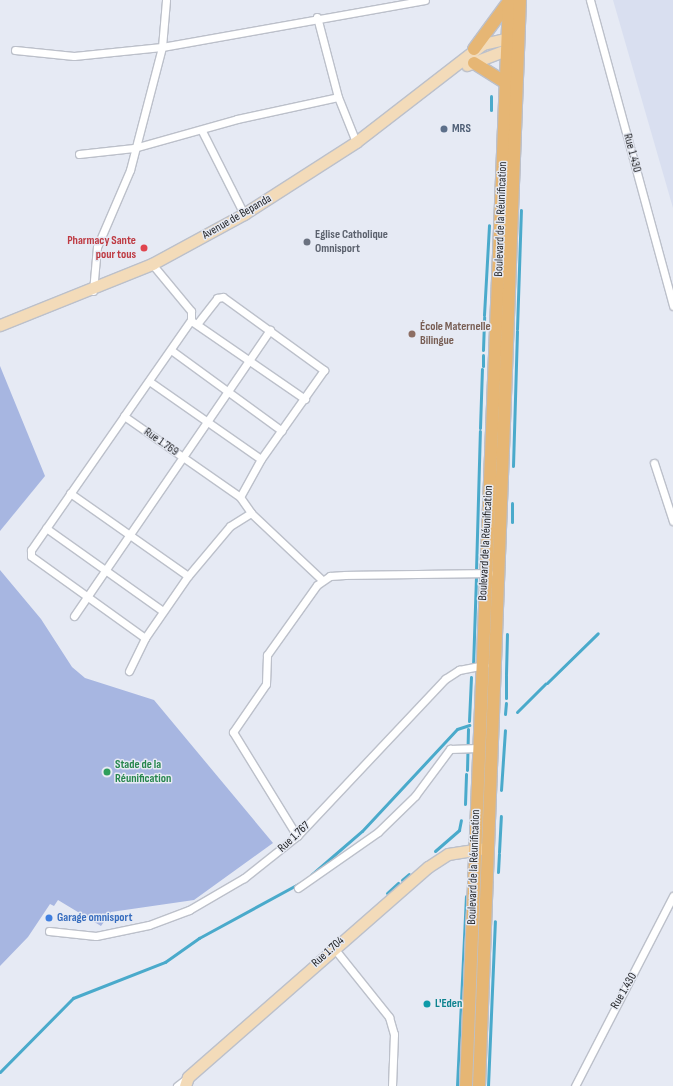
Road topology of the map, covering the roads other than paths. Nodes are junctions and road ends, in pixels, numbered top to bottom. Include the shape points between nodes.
1 (166, 0) edge
2 (425, 0) edge
3 (512, 0) edge
4 (590, 0) edge
5 (318, 17) junction
6 (513, 42) junction
7 (162, 47) junction
8 (474, 49) junction
9 (15, 50) dead end
10 (474, 63) junction
11 (451, 69) junction
12 (506, 83) junction
13 (338, 97) junction
14 (202, 131) junction
15 (356, 142) junction
16 (134, 148) junction
17 (79, 154) dead end
18 (244, 214) junction
19 (152, 264) junction
20 (92, 291) junction
21 (673, 306) edge
22 (194, 322) junction
23 (0, 325) edge
24 (270, 330) junction
25 (171, 350) junction
26 (250, 359) junction
27 (149, 381) junction
28 (228, 391) junction
29 (305, 399) junction
30 (124, 416) junction
31 (208, 422) junction
32 (282, 431) junction
33 (184, 458) junction
34 (260, 459) junction
35 (654, 463) dead end
36 (70, 493) junction
37 (240, 497) junction
38 (251, 513) junction
39 (673, 520) edge
40 (46, 528) junction
41 (130, 535) junction
42 (106, 569) junction
43 (484, 573) junction
44 (499, 573) junction
45 (188, 576) junction
46 (322, 580) junction
47 (87, 597) junction
48 (163, 611) junction
49 (74, 616) dead end
50 (145, 638) junction
51 (480, 665) junction
52 (495, 665) junction
53 (129, 671) dead end
54 (478, 748) junction
55 (297, 836) junction
56 (475, 847) junction
57 (490, 848) junction
58 (298, 888) dead end
59 (673, 896) edge
60 (49, 931) dead end
61 (334, 947) junction
62 (187, 1082) edge
63 (177, 1086) edge
64 (392, 1086) edge
65 (466, 1086) edge
66 (479, 1086) edge
67 (575, 1086) edge

1 - 7 street
2 - 5 street
3 - 6 main road, Boulevard de la Réunification
3 - 8 main road
4 - 21 street, Rue 1.430
5 - 7 street
5 - 13 street
6 - 8 main road, Avenue de Bepanda via 490,40
6 - 10 main road, Avenue de Bepanda
6 - 12 main road, Boulevard de la Réunification
6 - 44 main road
7 - 9 street via 74,56
7 - 16 street
8 - 11 main road, Avenue de Bepanda
10 - 11 main road, Avenue de Bepanda
10 - 12 main road
11 - 15 main road, Avenue de Bepanda
12 - 43 main road, Boulevard de la Réunification
13 - 14 street via 237,119
13 - 15 street
14 - 16 street
14 - 18 street
15 - 18 main road, Avenue de Bepanda
16 - 17 street
16 - 20 street via 127,181 97,247
18 - 19 main road, Avenue de Bepanda
19 - 20 main road, Avenue de Bepanda
19 - 22 street via 191,311
20 - 23 main road, Avenue de Bepanda
22 - 24 street via 220,296
22 - 25 street
22 - 26 street
24 - 26 street
24 - 29 street via 324,370
25 - 27 street
25 - 28 street
26 - 28 street
26 - 29 street
27 - 30 street
27 - 31 street
28 - 31 street
28 - 32 street
29 - 32 street
30 - 33 street, Rue 1.769
30 - 36 street
31 - 33 street
31 - 34 street
32 - 34 street
33 - 37 street, Rue 1.769
33 - 41 street
34 - 37 street
35 - 39 street
36 - 40 street
36 - 41 street
37 - 38 street, Rue 1.769
38 - 45 street via 225,530
38 - 46 street, Rue 1.769
40 - 42 street
40 - 47 street via 31,556
41 - 42 street
41 - 45 street
42 - 47 street
42 - 48 street
43 - 44 street
43 - 46 street via 345,575
43 - 51 main road, Boulevard de la Réunification
44 - 52 main road
45 - 48 street
46 - 55 street via 267,655 266,684 233,732
47 - 49 street
47 - 50 street
48 - 50 street
50 - 53 street
51 - 52 street, Rue 1.767
51 - 54 main road, Boulevard de la Réunification
51 - 55 street, Rue 1.767 via 459,670 445,679
52 - 57 main road
54 - 56 main road, Boulevard de la Réunification
54 - 58 street via 450,749 415,796 378,832 358,849
55 - 60 street, Rue 1.767 via 244,878 189,910 149,925 96,936
56 - 57 main road, Rue 1.704
56 - 61 main road, Rue 1.704 via 439,859
56 - 65 main road, Boulevard de la Réunification
57 - 66 main road
59 - 67 street, Rue 1.430
61 - 62 main road, Rue 1.704
61 - 64 street via 389,1017 394,1034
62 - 63 street

